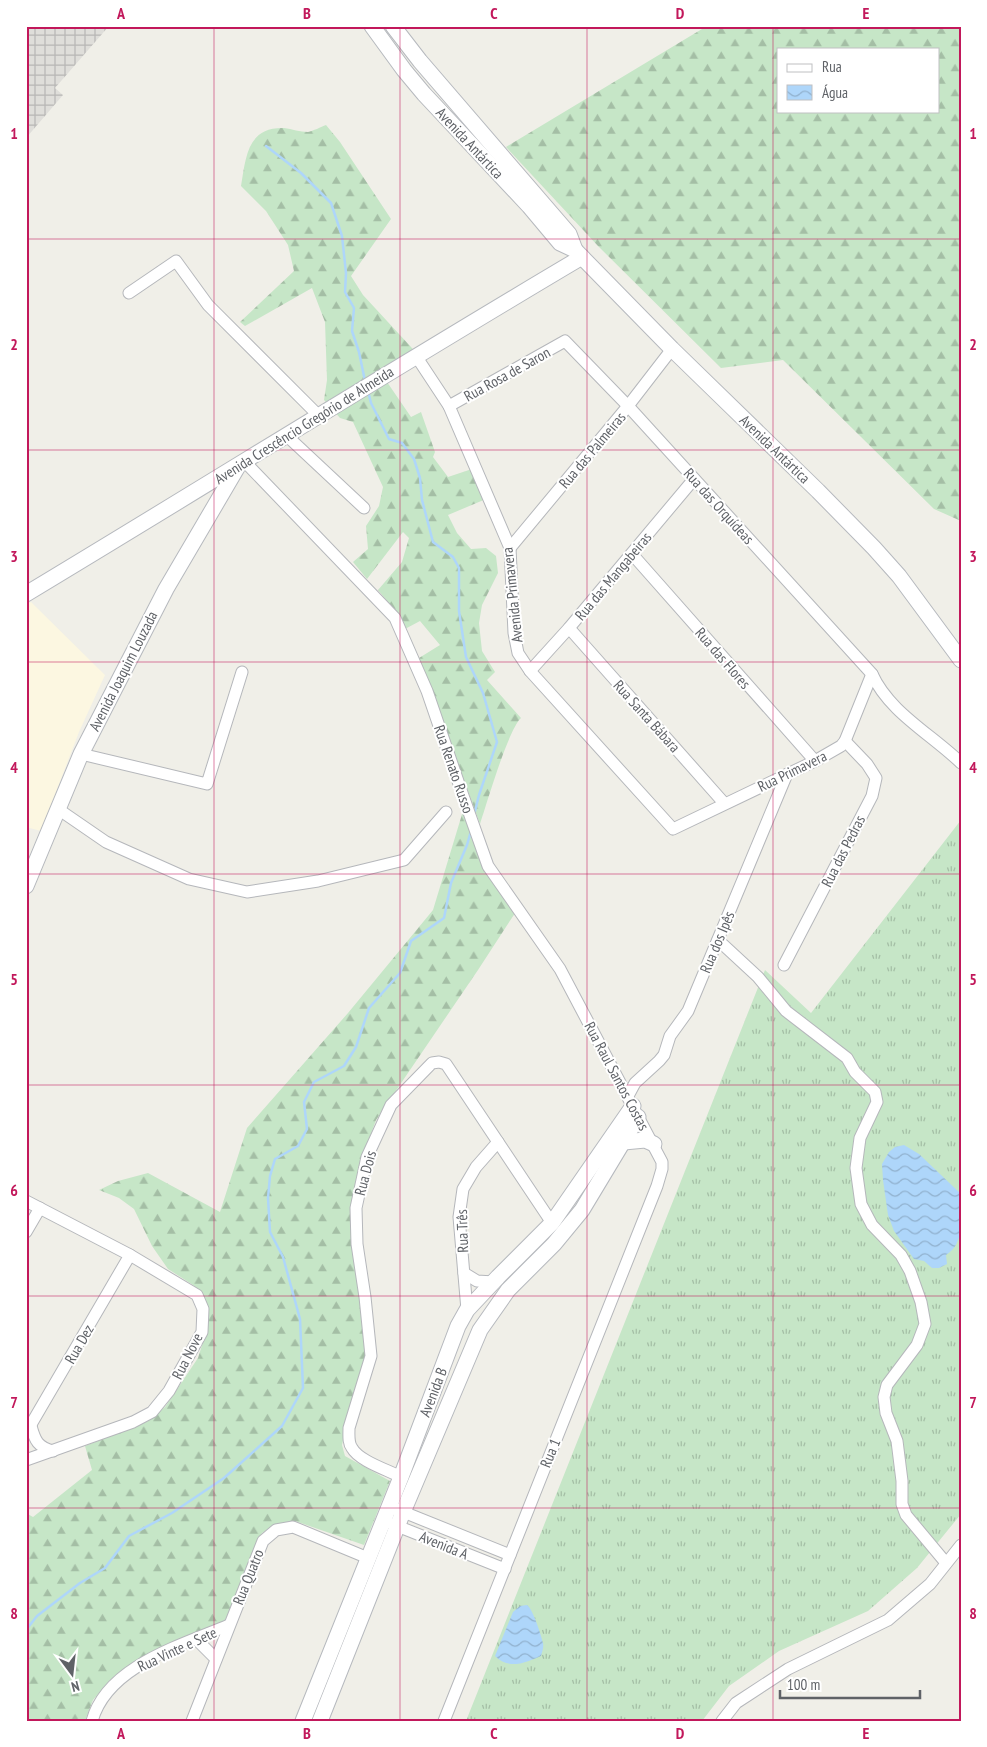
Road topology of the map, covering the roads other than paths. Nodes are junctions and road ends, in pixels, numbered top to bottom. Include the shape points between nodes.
1 (372, 26) edge
2 (393, 26) edge
3 (420, 61) junction
4 (579, 254) junction
5 (129, 293) dead end
6 (565, 341) joint
7 (672, 349) junction
8 (416, 356) junction
9 (449, 406) junction
10 (628, 406) junction
11 (319, 416) junction
12 (287, 436) junction
13 (242, 464) junction
14 (694, 479) junction
15 (364, 508) dead end
16 (510, 548) junction
17 (632, 554) junction
18 (26, 594) edge
19 (569, 628) junction
20 (961, 660) edge
21 (530, 671) junction
22 (242, 672) dead end
23 (872, 674) junction
24 (845, 741) junction
25 (81, 754) junction
26 (815, 761) junction
27 (961, 763) edge
28 (787, 774) junction
29 (724, 803) junction
30 (58, 809) junction
31 (446, 812) dead end
32 (672, 829) joint
33 (26, 886) edge
34 (718, 940) junction
35 (784, 965) dead end
36 (560, 969) joint
37 (633, 1106) junction
38 (498, 1142) junction
39 (624, 1142) junction
40 (654, 1144) junction
41 (657, 1186) joint
42 (26, 1201) edge
43 (40, 1208) junction
44 (552, 1223) junction
45 (26, 1232) edge
46 (130, 1255) junction
47 (464, 1273) junction
48 (494, 1282) junction
49 (467, 1310) junction
50 (29, 1430) edge
51 (53, 1451) junction
52 (26, 1460) edge
53 (401, 1477) junction
54 (396, 1509) junction
55 (390, 1523) junction
56 (961, 1545) edge
57 (510, 1555) junction
58 (368, 1558) junction
59 (946, 1563) junction
60 (504, 1569) junction
61 (229, 1625) junction
62 (196, 1638) junction
63 (216, 1660) junction
64 (92, 1721) edge
65 (192, 1721) edge
66 (303, 1721) edge
67 (320, 1721) edge
68 (444, 1721) edge
69 (722, 1721) edge

1 - 3 main road
1 - 4 main road, Avenida Antártica via 424,94 560,243
2 - 3 main road, Avenida Antártica
3 - 4 main road, Avenida Antártica via 569,234
4 - 7 main road, Avenida Antártica
4 - 8 main road, Avenida Crescêncio Gregório de Almeida
5 - 11 street via 176,261 208,305
6 - 9 street, Rua Rosa de Saron
6 - 10 street, Rua das Orquídeas
7 - 10 street, Rua das Palmeiras
7 - 20 main road, Avenida Antártica via 874,548 899,576
8 - 9 street, Avenida Primavera
8 - 11 main road, Avenida Crescêncio Gregório de Almeida
9 - 16 street, Avenida Primavera
10 - 14 street, Rua das Orquídeas
10 - 16 street, Rua das Palmeiras
11 - 12 main road, Avenida Crescêncio Gregório de Almeida
12 - 13 main road, Avenida Crescêncio Gregório de Almeida
12 - 15 street
13 - 18 main road, Avenida Crescêncio Gregório de Almeida
13 - 25 main road, Avenida Joaquim Louzada via 166,589
13 - 36 street, Rua Renato Russo via 395,618 427,691 488,866
14 - 17 street, Rua das Mangabeiras
14 - 23 street, Rua das Orquídeas
16 - 21 street, Avenida Primavera via 514,633 518,652
17 - 19 street, Rua das Mangabeiras
17 - 26 street, Rua das Flores
19 - 21 street, Rua das Mangabeiras
19 - 29 street, Rua Santa Bábara
21 - 32 street, Avenida Primavera
22 - 25 street via 207,784
23 - 24 street
23 - 27 street, Rua das Orquídeas via 892,703
24 - 26 street, Rua Primavera
24 - 35 street, Rua das Pedras via 868,764 876,778 872,796
25 - 30 main road, Avenida Joaquim Louzada
26 - 28 street, Rua Primavera
28 - 29 street, Rua Primavera
28 - 34 street, Rua dos Ipês
29 - 32 street, Rua Primavera
30 - 31 street via 106,842 189,879 247,892 318,881 404,860
30 - 33 main road, Avenida Joaquim Louzada
34 - 37 street, Rua dos Ipês via 688,1010 670,1036 664,1055 635,1083
34 - 59 street via 758,977 786,1011 847,1058 855,1072 875,1092 877,1102 860,1138 856,1168 861,1204 872,1225 901,1255 910,1271 925,1324 917,1345 887,1385 884,1397 886,1413 897,1441 902,1504 906,1515
36 - 37 street, Rua Raul Santos Costas
37 - 39 main road, Avenida B
37 - 40 street, Rua Raul Santos Costas
37 - 44 main road, Avenida B
38 - 44 street, Rua Dois
38 - 47 street, Rua Três via 476,1166 464,1189 459,1217
38 - 53 street, Rua Dois via 446,1064 439,1062 432,1063 391,1105 367,1157 356,1208 371,1356 349,1428 349,1438 351,1448 360,1457
39 - 40 main road via 645,1140
39 - 54 main road, Avenida B via 582,1210 554,1244 508,1290 480,1330
40 - 41 street, Rua Raul Santos Costas via 662,1162
41 - 57 street, Rua 1
42 - 43 street, Rua Nove
43 - 45 street
43 - 46 street, Rua Nove
44 - 48 main road, Avenida B
46 - 50 street, Rua Dez
46 - 51 street, Rua Nove via 197,1295 203,1309 202,1332 169,1391 152,1412
47 - 48 street, Rua Três via 477,1280
47 - 49 street, Rua Três
48 - 49 main road, Avenida B
49 - 53 main road, Avenida B
50 - 51 street via 37,1443
51 - 52 street, Rua Nove
53 - 54 main road, Avenida B
54 - 55 main road, Avenida B
54 - 57 street, Avenida A
55 - 58 main road, Avenida B
55 - 60 street, Avenida A
55 - 67 main road, Avenida B
56 - 59 street
57 - 60 street, Rua 1
58 - 61 street, Rua Quatro via 294,1526 276,1530 263,1541
58 - 66 main road, Avenida B
59 - 69 street via 930,1584 888,1620 788,1669 736,1703
60 - 68 street, Rua 1
61 - 62 street, Rua Vinte e Sete
61 - 63 street, Rua Quatro
62 - 63 street
62 - 64 street, Rua Vinte e Sete via 144,1662 116,1681 95,1709
63 - 65 street, Rua Quatro

